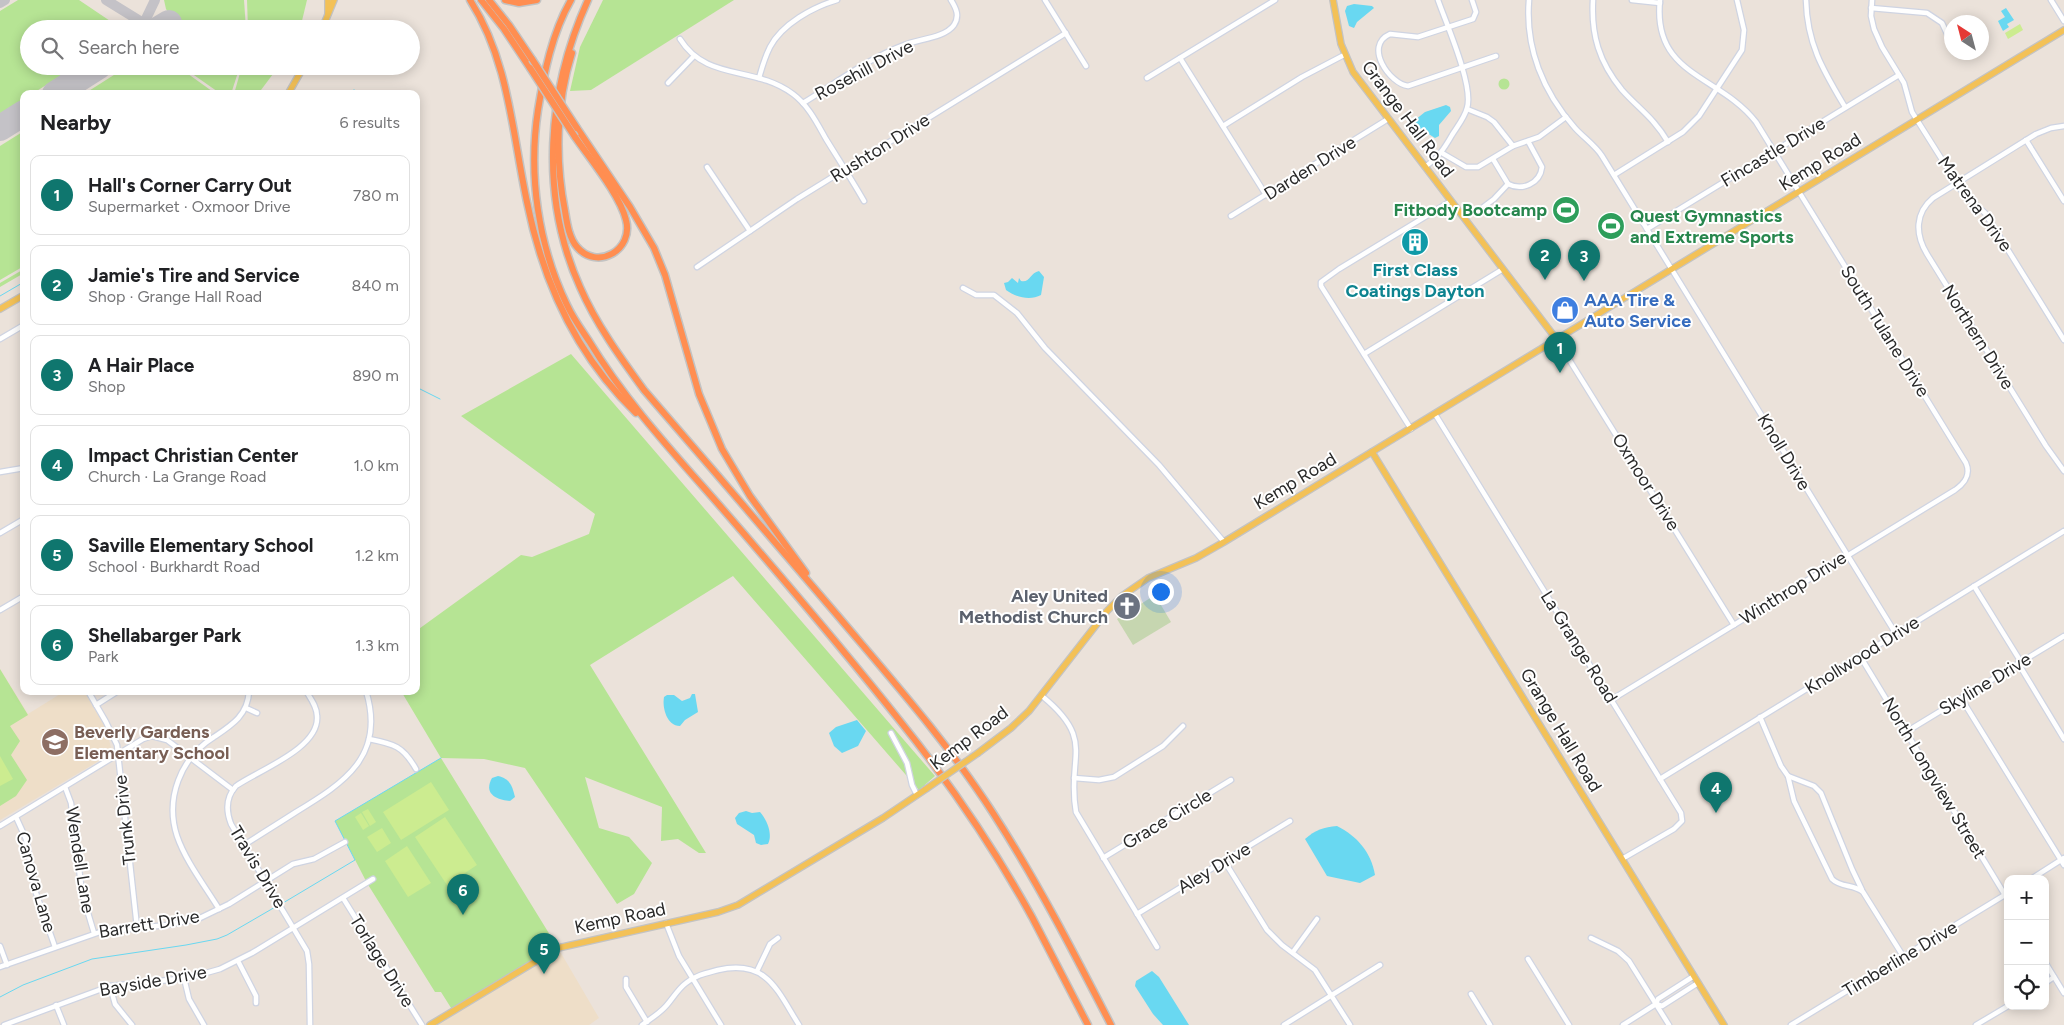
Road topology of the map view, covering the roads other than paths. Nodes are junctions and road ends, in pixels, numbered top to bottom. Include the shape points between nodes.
1 (328, 0) edge
2 (334, 0) edge
3 (470, 0) edge
4 (481, 0) edge
5 (489, 0) edge
6 (504, 0) edge
7 (537, 0) edge
8 (571, 0) edge
9 (589, 0) edge
10 (837, 0) edge
11 (950, 0) edge
12 (1045, 0) edge
13 (1275, 0) edge
14 (1333, 0) edge
15 (1438, 0) edge
16 (1472, 0) edge
17 (1529, 0) edge
18 (1593, 0) edge
19 (1632, 0) edge
20 (1737, 0) edge
21 (1806, 0) edge
22 (1872, 0) edge
23 (2051, 0) edge
24 (1660, 1) edge
25 (1871, 8) junction
26 (328, 13) junction
27 (325, 20) edge
28 (2064, 20) edge
29 (1944, 27) edge
30 (1448, 28) junction
31 (2064, 30) edge
32 (1066, 34) junction
33 (680, 39) dead end
34 (1344, 55) junction
35 (694, 56) junction
36 (1496, 56) dead end
37 (1180, 58) junction
38 (1086, 66) dead end
39 (1462, 68) junction
40 (1899, 74) junction
41 (299, 75) edge
42 (759, 78) junction
43 (1147, 78) dead end
44 (668, 83) dead end
45 (290, 90) edge
46 (1717, 90) junction
47 (803, 103) junction
48 (1845, 107) junction
49 (1467, 108) junction
50 (1566, 116) junction
51 (1388, 120) junction
52 (1918, 120) junction
53 (1223, 126) junction
54 (2064, 126) edge
55 (2026, 140) junction
56 (1528, 141) junction
57 (1668, 142) junction
58 (1513, 146) junction
59 (1774, 151) junction
60 (1442, 153) junction
61 (1493, 159) junction
62 (707, 167) dead end
63 (1425, 167) junction
64 (845, 169) junction
65 (1614, 175) junction
66 (1508, 184) junction
67 (1956, 184) junction
68 (1799, 192) junction
69 (1266, 195) junction
70 (864, 201) dead end
71 (1451, 201) junction
72 (2064, 201) edge
73 (1478, 211) dead end
74 (1231, 216) dead end
75 (1647, 229) junction
76 (750, 231) junction
77 (696, 267) dead end
78 (1503, 269) junction
79 (1672, 270) junction
80 (963, 288) dead end
81 (20, 297) edge
82 (0, 309) edge
83 (20, 328) edge
84 (0, 340) edge
85 (1557, 340) junction
86 (2064, 340) edge
87 (1364, 354) junction
88 (1435, 414) junction
89 (1411, 429) junction
90 (659, 435) junction
91 (1372, 452) junction
92 (20, 469) edge
93 (2064, 471) edge
94 (0, 472) edge
95 (1968, 472) joint
96 (20, 520) edge
97 (2064, 531) edge
98 (0, 533) edge
99 (1224, 542) junction
100 (1848, 554) junction
101 (1974, 586) junction
102 (20, 598) edge
103 (0, 610) edge
104 (833, 610) junction
105 (1734, 624) junction
106 (1896, 634) junction
107 (2064, 636) edge
108 (1860, 656) junction
109 (2020, 663) junction
110 (90, 695) edge
111 (112, 695) edge
112 (248, 695) edge
113 (308, 695) edge
114 (367, 695) edge
115 (1042, 696) junction
116 (1961, 698) junction
117 (1611, 700) junction
118 (96, 705) junction
119 (246, 708) junction
120 (257, 713) dead end
121 (1760, 717) junction
122 (1183, 726) dead end
123 (1906, 732) junction
124 (891, 733) dead end
125 (369, 739) junction
126 (2064, 739) edge
127 (118, 754) junction
128 (190, 758) junction
129 (416, 769) dead end
130 (1788, 776) junction
131 (1074, 778) junction
132 (1660, 778) junction
133 (1231, 780) dead end
134 (65, 787) junction
135 (233, 790) junction
136 (917, 795) junction
137 (16, 817) junction
138 (1290, 821) dead end
139 (0, 826) edge
140 (345, 842) dead end
141 (244, 845) junction
142 (1103, 858) junction
143 (1622, 858) junction
144 (2062, 859) edge
145 (1225, 862) junction
146 (2064, 866) edge
147 (2037, 875) edge
148 (373, 879) dead end
149 (266, 881) junction
150 (2004, 891) edge
151 (1863, 892) junction
152 (2004, 895) edge
153 (343, 898) junction
154 (219, 909) junction
155 (1137, 914) junction
156 (1317, 919) dead end
157 (666, 923) junction
158 (137, 927) junction
159 (294, 928) junction
160 (94, 933) junction
161 (778, 938) dead end
162 (1591, 938) dead end
163 (0, 946) edge
164 (55, 947) junction
165 (1157, 947) dead end
166 (1293, 952) junction
167 (1903, 956) junction
168 (1528, 959) dead end
169 (238, 961) junction
170 (7, 965) junction
171 (1380, 965) dead end
172 (2047, 965) edge
173 (0, 967) edge
174 (758, 971) junction
175 (1694, 976) junction
176 (2054, 977) junction
177 (184, 978) junction
178 (693, 978) junction
179 (626, 979) dead end
180 (2049, 980) edge
181 (1698, 983) junction
182 (110, 986) junction
183 (2064, 993) edge
184 (1331, 994) junction
185 (1471, 994) dead end
186 (256, 1003) dead end
187 (1656, 1004) junction
188 (56, 1005) junction
189 (2004, 1008) edge
190 (647, 1022) junction
191 (4, 1025) edge
192 (64, 1025) edge
193 (132, 1025) edge
194 (204, 1025) edge
195 (310, 1025) edge
196 (422, 1025) edge
197 (430, 1025) edge
198 (642, 1025) edge
199 (721, 1025) edge
200 (799, 1025) edge
201 (1088, 1025) edge
202 (1111, 1025) edge
203 (1284, 1025) edge
204 (1350, 1025) edge
205 (1490, 1025) edge
206 (1569, 1025) edge
207 (1623, 1025) edge
208 (1669, 1025) edge
209 (1724, 1025) edge
210 (1791, 1025) edge
211 (1976, 1025) edge

1 - 26 main road
2 - 26 main road
3 - 90 highway via 502,71 526,202 550,284 565,317 591,359 620,397
4 - 9 highway, bridge via 504,29 530,68 575,137 614,195 627,222 627,237 623,245 607,257 598,258 580,251 572,240 563,200 559,159 561,108 570,60
5 - 104 highway, bridge via 532,59 654,248 665,275 699,394 722,449 750,496
6 - 7 highway via 524,3
8 - 90 highway via 544,74 536,125 534,163 544,240 568,308 610,376
9 - 104 highway via 575,28 564,64 553,152 556,210 564,246 579,287 619,356 644,390
10 - 42 street via 806,14 780,33 770,47
11 - 47 street, Rosehill Drive via 957,16 950,29 887,53
12 - 32 street
13 - 37 street
14 - 34 main road, Grange Hall Road
15 - 30 street
16 - 30 street via 1475,17
17 - 50 street, Knoll Drive via 1529,31 1536,61 1546,86
18 - 57 street via 1593,31 1602,58 1622,90 1656,123
19 - 24 street
20 - 46 street via 1744,30 1743,46 1740,56
21 - 48 street via 1806,21 1814,51
22 - 25 street, Matrena Drive
23 - 28 street
24 - 46 street, South Tulane Drive via 1661,29 1668,48 1681,65
25 - 29 street via 1927,13
25 - 40 street, Matrena Drive via 1876,36
26 - 27 main road
30 - 39 street
30 - 39 street via 1418,38 1397,34 1386,36 1378,45 1377,53 1395,80 1405,86
31 - 52 main road, Kemp Road
32 - 38 street
32 - 64 street, Rushton Drive
33 - 35 street
34 - 51 main road, Grange Hall Road
34 - 53 street
35 - 42 street via 709,65
35 - 44 street
36 - 39 street
37 - 43 street
37 - 53 street
39 - 49 street via 1468,94
40 - 48 street, Fincastle Drive
40 - 52 street, Matrena Drive via 1906,87 1909,106
41 - 45 main road
42 - 47 street via 781,86
46 - 57 street via 1693,124
46 - 59 street, South Tulane Drive via 1753,117
47 - 64 street
48 - 59 street, Fincastle Drive
49 - 58 street via 1487,116
49 - 60 street
50 - 56 street via 1539,137
50 - 65 street, Knoll Drive via 1597,149
51 - 63 main road, Grange Hall Road
51 - 69 street, Darden Drive
52 - 67 street, Matrena Drive
52 - 68 main road, Kemp Road
53 - 69 street
54 - 55 street via 2045,130
55 - 67 street
55 - 72 street
56 - 58 street
56 - 66 street via 1542,167 1540,174 1526,186
57 - 65 street
58 - 61 street
59 - 68 street, South Tulane Drive
59 - 75 street, Fincastle Drive
60 - 61 street via 1466,167
60 - 63 street
61 - 66 street
62 - 76 street
63 - 71 main road, Grange Hall Road
64 - 70 street
64 - 76 street, Rushton Drive
65 - 75 street, Knoll Drive
66 - 73 street
67 - 86 street, Matrena Drive via 1986,213
67 - 93 street, Northern Drive via 1925,206 1918,232 1922,246
68 - 79 main road, Kemp Road
68 - 95 street, South Tulane Drive via 1966,462
69 - 74 street, Darden Drive
71 - 78 main road, Grange Hall Road
71 - 87 street via 1321,282
75 - 79 street, Knoll Drive
76 - 77 street, Rushton Drive
78 - 85 main road, Grange Hall Road
78 - 87 street
79 - 85 main road, Kemp Road
79 - 100 street, Knoll Drive
80 - 99 street via 976,295 994,295 1018,313 1045,348 1159,465
81 - 82 main road
83 - 84 street
85 - 88 main road, Kemp Road
85 - 105 street, Oxmoor Drive
87 - 89 street
88 - 89 main road, Kemp Road
88 - 117 street, La Grange Road
89 - 91 main road, Kemp Road
90 - 201 highway via 789,586 901,722 948,785 1031,915
91 - 99 main road, Kemp Road
91 - 143 main road, Grange Hall Road
92 - 94 street
95 - 100 street, Winthrop Drive via 1965,481 1955,490
96 - 98 street
97 - 101 street, Knollwood Drive
99 - 115 main road, Kemp Road via 1148,578 1122,596
100 - 105 street, Winthrop Drive
100 - 106 street, Knoll Drive
101 - 106 street, Knollwood Drive
101 - 109 street
102 - 103 street
104 - 202 highway via 927,722 993,812 1056,919
105 - 117 street, Winthrop Drive
106 - 108 street, Knollwood Drive
107 - 109 street, Skyline Drive
108 - 121 street, Knollwood Drive
108 - 123 street, North Longview Street
109 - 116 street, Skyline Drive
109 - 126 street
110 - 118 street, Trunk Drive
111 - 118 street
112 - 119 street
113 - 135 street via 317,716 312,735 300,747
114 - 125 street via 371,716
115 - 131 street via 1064,716 1074,734 1077,757
115 - 136 main road, Kemp Road, bridge via 1011,728
116 - 123 street, Skyline Drive
116 - 144 street
117 - 132 street, La Grange Road
118 - 127 street, Trunk Drive
119 - 120 street
119 - 128 street via 232,725 203,744
121 - 130 street
121 - 132 street, Knollwood Drive
122 - 131 street via 1163,746 1114,777 1099,780
123 - 150 street, North Longview Street
124 - 136 street via 907,763
125 - 129 street via 399,747
125 - 141 street via 357,765 340,784
127 - 128 street via 152,736 167,740
127 - 134 street
127 - 158 street, Trunk Drive
128 - 135 street
128 - 154 street via 175,790 175,829 184,851
130 - 151 street via 1814,786 1821,793
130 - 151 street via 1794,801 1832,879 1837,884
131 - 142 street via 1076,812
132 - 143 street, La Grange Road via 1682,813 1682,821 1674,829
133 - 142 street, Grace Circle
134 - 137 street
134 - 160 street, Wendell Lane via 71,803 82,893
135 - 141 street, Travis Drive via 228,813
136 - 157 main road, Kemp Road via 738,905
137 - 139 street
137 - 164 street, Canova Lane via 26,839 36,893
138 - 145 street, Aley Drive
140 - 149 street, Barrett Drive via 314,859 293,864
141 - 149 street, Travis Drive
142 - 155 street
143 - 175 main road, Grange Hall Road
144 - 146 street
144 - 147 street
145 - 155 street, Aley Drive
145 - 166 street via 1267,930
148 - 153 street, Bayside Drive
149 - 154 street, Barrett Drive
149 - 159 street, Travis Drive
151 - 167 street
152 - 167 street, Timberline Drive
153 - 159 street, Bayside Drive
153 - 196 street, Torlage Drive
154 - 158 street, Barrett Drive via 183,923
155 - 165 street
156 - 166 street
157 - 178 street via 677,952
157 - 197 main road, Kemp Road via 558,948
158 - 160 street, Barrett Drive
159 - 169 street, Bayside Drive
159 - 195 street, Travis Drive via 308,957
160 - 164 street, Barrett Drive
161 - 174 street via 770,944
162 - 187 street via 1624,956
163 - 170 street
164 - 170 street, Barrett Drive
166 - 184 street via 1315,970
167 - 210 street, Timberline Drive
168 - 206 street
169 - 177 street, Bayside Drive via 210,973
169 - 186 street via 256,996
170 - 173 street, Barrett Drive
171 - 184 street
172 - 176 street
174 - 178 street via 731,967
174 - 200 street via 772,982
175 - 181 main road, Grange Hall Road
175 - 187 street via 1658,999
176 - 180 street
176 - 183 street
177 - 182 street, Bayside Drive
177 - 194 street via 188,999
178 - 190 street
178 - 199 street
179 - 190 street via 626,987
181 - 187 street via 1662,1006
181 - 209 main road, Grange Hall Road
182 - 188 street, Bayside Drive
182 - 193 street via 115,1004
184 - 203 street
184 - 204 street
185 - 205 street
187 - 207 street
187 - 208 street
188 - 191 street, Bayside Drive
188 - 192 street
189 - 211 street
190 - 198 street

